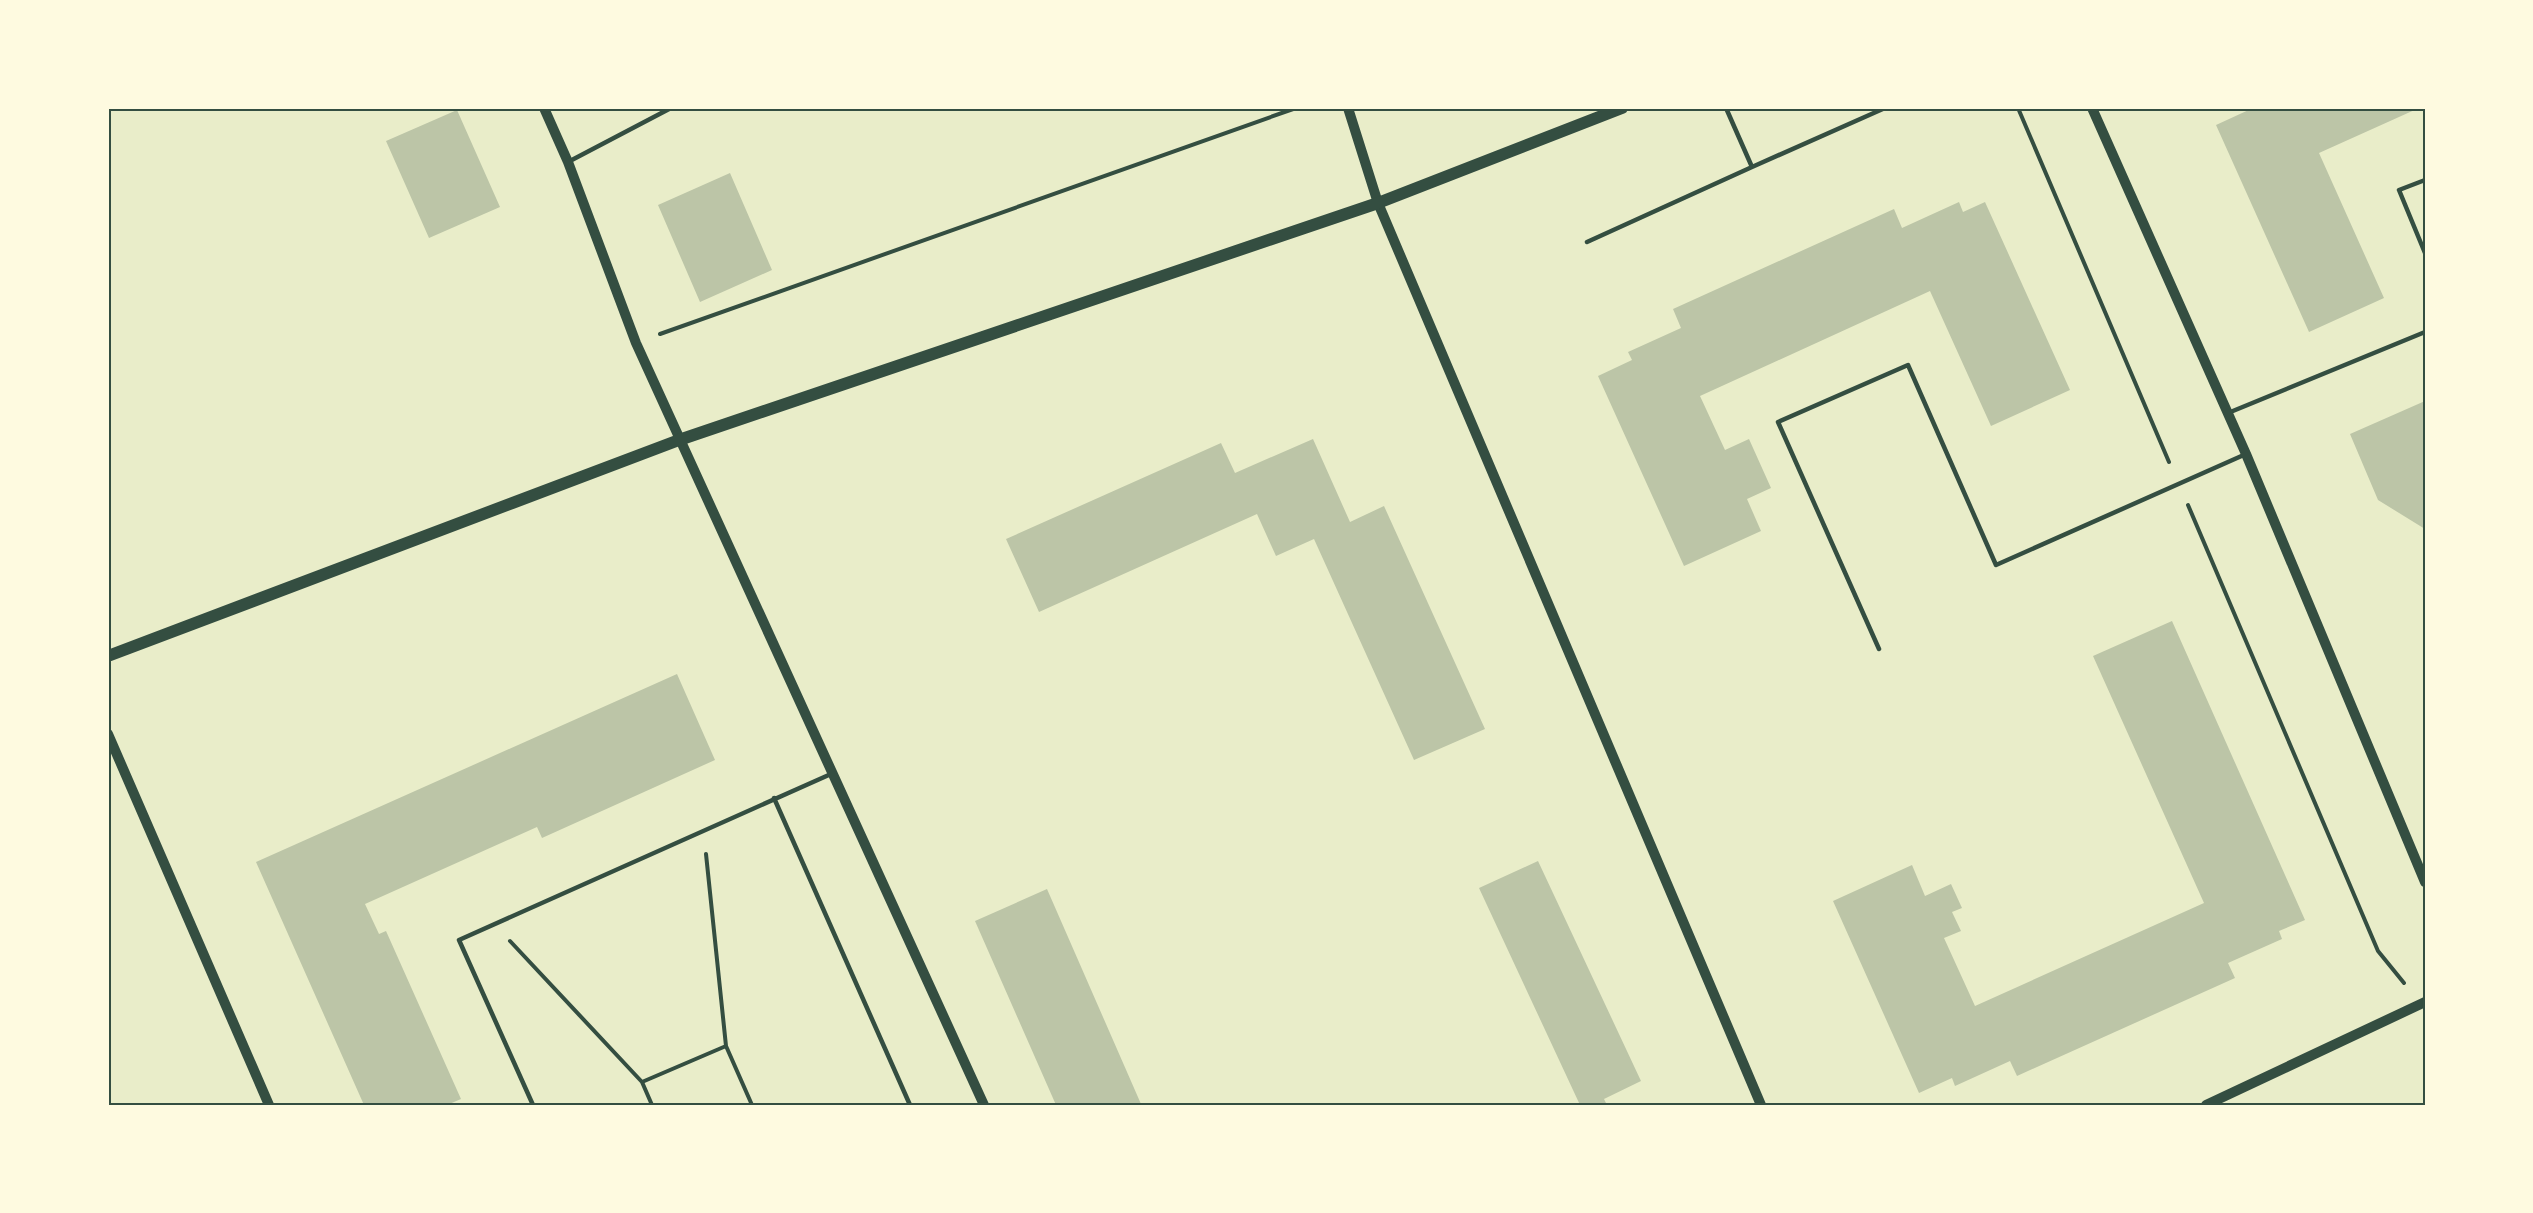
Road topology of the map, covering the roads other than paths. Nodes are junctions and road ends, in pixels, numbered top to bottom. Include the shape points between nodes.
1 (544, 108) edge
2 (671, 108) edge
3 (1348, 108) edge
4 (1622, 108) edge
5 (1725, 108) edge
6 (1885, 108) edge
7 (2092, 108) edge
8 (568, 162) junction
9 (1752, 167) junction
10 (2425, 180) edge
11 (1378, 202) junction
12 (1587, 242) dead end
13 (2425, 253) edge
14 (2425, 332) edge
15 (2228, 413) junction
16 (679, 440) junction
17 (2246, 454) junction
18 (1879, 649) dead end
19 (108, 656) edge
20 (108, 734) edge
21 (833, 773) junction
22 (774, 798) junction
23 (2425, 882) edge
24 (2423, 1003) edge
25 (269, 1105) edge
26 (533, 1105) edge
27 (910, 1105) edge
28 (984, 1105) edge
29 (1761, 1105) edge
30 (2206, 1105) edge

1 - 8 street
2 - 8 lane
3 - 11 street
4 - 11 main road
5 - 9 lane
6 - 9 lane
7 - 15 street
8 - 16 street via 636,343
9 - 12 lane
10 - 13 lane via 2399,190
11 - 16 main road
11 - 29 street
14 - 15 lane
15 - 17 street
16 - 19 main road
16 - 21 street
17 - 18 lane via 1996,565 1908,365 1778,422
17 - 23 street
20 - 25 street
21 - 22 lane
21 - 28 street
22 - 26 lane via 459,940
22 - 27 lane
24 - 30 street

